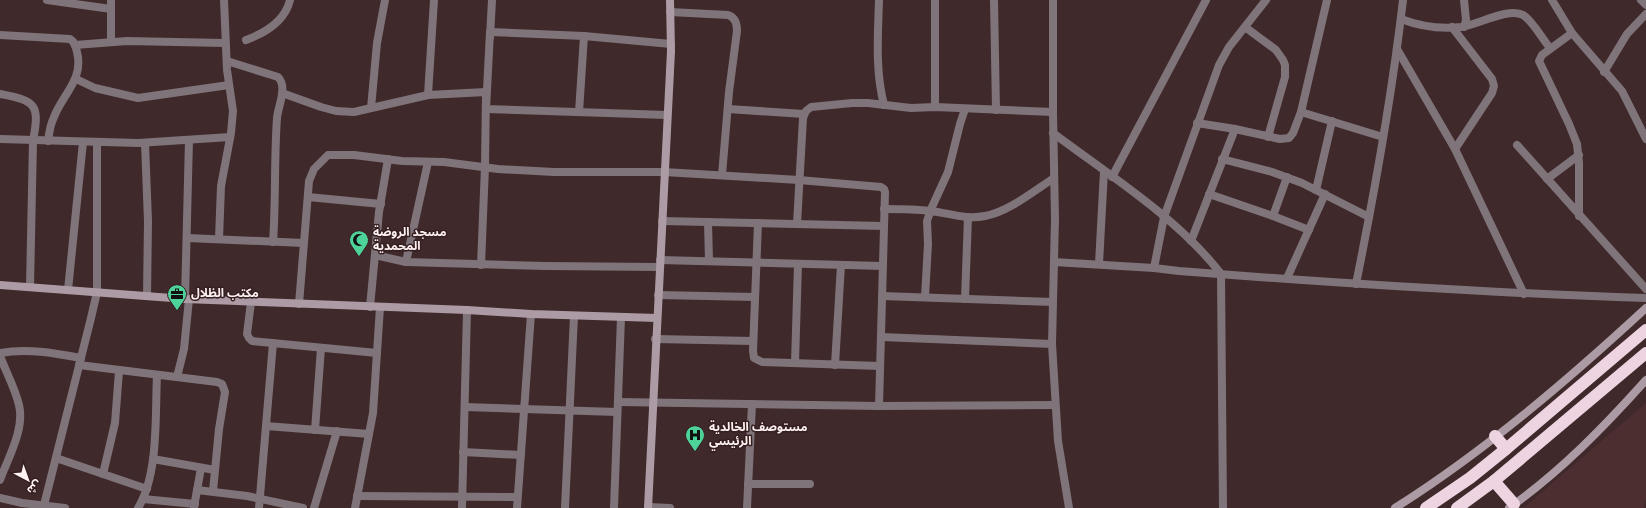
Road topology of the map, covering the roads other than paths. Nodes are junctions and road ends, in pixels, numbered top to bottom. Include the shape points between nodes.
1 (47, 0) edge
2 (111, 0) edge
3 (224, 0) edge
4 (290, 0) edge
5 (385, 0) edge
6 (434, 0) edge
7 (492, 0) edge
8 (670, 0) edge
9 (879, 0) edge
10 (935, 0) edge
11 (994, 0) edge
12 (1053, 0) edge
13 (1206, 0) edge
14 (1266, 0) edge
15 (1327, 0) edge
16 (1403, 0) edge
17 (1464, 0) edge
18 (1552, 0) edge
19 (1641, 0) edge
20 (1646, 5) edge
21 (111, 9) junction
22 (670, 12) junction
23 (1646, 14) edge
24 (1401, 19) junction
25 (1245, 27) junction
26 (1452, 27) junction
27 (1464, 27) junction
28 (490, 32) junction
29 (1572, 32) junction
30 (0, 35) edge
31 (584, 36) junction
32 (246, 40) dead end
33 (111, 42) junction
34 (225, 43) junction
35 (671, 44) junction
36 (75, 45) junction
37 (1550, 48) junction
38 (1397, 49) junction
39 (227, 61) junction
40 (1604, 72) junction
41 (76, 79) junction
42 (229, 85) junction
43 (486, 92) junction
44 (282, 93) junction
45 (0, 94) edge
46 (428, 95) junction
47 (884, 105) junction
48 (935, 107) junction
49 (371, 108) junction
50 (486, 109) junction
51 (728, 109) junction
52 (965, 109) junction
53 (996, 110) junction
54 (579, 112) junction
55 (1052, 112) junction
56 (1301, 112) junction
57 (804, 114) junction
58 (667, 115) junction
59 (1332, 121) junction
60 (1197, 122) junction
61 (1235, 129) junction
62 (1053, 133) junction
63 (230, 136) junction
64 (1268, 137) junction
65 (1383, 137) junction
66 (0, 139) edge
67 (1646, 139) edge
68 (190, 140) junction
69 (33, 141) junction
70 (48, 141) junction
71 (82, 142) junction
72 (97, 143) junction
73 (145, 143) junction
74 (1517, 145) dead end
75 (1455, 149) junction
76 (1579, 154) junction
77 (1222, 158) junction
78 (388, 159) junction
79 (428, 162) junction
80 (485, 167) junction
81 (1104, 171) junction
82 (664, 172) junction
83 (722, 175) junction
84 (1112, 177) junction
85 (1288, 177) junction
86 (1054, 178) junction
87 (1547, 179) junction
88 (799, 180) junction
89 (1316, 190) junction
90 (1209, 194) junction
91 (1325, 194) junction
92 (308, 197) junction
93 (381, 204) junction
94 (884, 209) junction
95 (930, 211) junction
96 (1273, 216) junction
97 (1579, 216) junction
98 (968, 217) junction
99 (1164, 217) junction
100 (1369, 217) junction
101 (662, 220) junction
102 (708, 222) junction
103 (758, 223) junction
104 (797, 224) junction
105 (884, 226) junction
106 (1308, 230) junction
107 (187, 238) junction
108 (219, 239) junction
109 (1191, 241) junction
110 (273, 242) junction
111 (304, 243) junction
112 (375, 255) junction
113 (709, 261) junction
114 (406, 262) junction
115 (756, 262) junction
116 (1054, 262) junction
117 (659, 263) junction
118 (481, 264) junction
119 (798, 264) junction
120 (1100, 264) junction
121 (841, 265) junction
122 (883, 266) junction
123 (1154, 268) junction
124 (1221, 274) junction
125 (1287, 278) junction
126 (1356, 284) junction
127 (0, 285) edge
128 (30, 287) junction
129 (1646, 288) edge
130 (68, 290) junction
131 (96, 292) junction
132 (1524, 294) junction
133 (658, 295) junction
134 (147, 296) junction
135 (882, 296) junction
136 (755, 297) junction
137 (925, 297) junction
138 (1646, 298) edge
139 (187, 299) junction
140 (965, 299) junction
141 (251, 302) junction
142 (1053, 302) junction
143 (298, 304) junction
144 (370, 306) junction
145 (380, 307) junction
146 (1646, 308) edge
147 (467, 310) junction
148 (531, 314) junction
149 (574, 316) junction
150 (621, 317) junction
151 (657, 318) junction
152 (1646, 330) edge
153 (881, 337) junction
154 (655, 339) junction
155 (753, 341) junction
156 (273, 343) junction
157 (1052, 344) junction
158 (322, 348) junction
159 (0, 353) edge
160 (377, 353) junction
161 (1646, 353) edge
162 (0, 356) edge
163 (80, 361) junction
164 (795, 363) junction
165 (835, 365) junction
166 (880, 366) junction
167 (119, 371) junction
168 (157, 375) junction
169 (177, 377) junction
170 (1646, 380) edge
171 (618, 402) junction
172 (652, 403) junction
173 (752, 404) junction
174 (1055, 405) junction
175 (879, 406) junction
176 (465, 407) junction
177 (524, 409) junction
178 (569, 410) junction
179 (617, 412) junction
180 (266, 426) junction
181 (315, 430) junction
182 (337, 431) junction
183 (369, 434) junction
184 (1495, 436) junction
185 (1506, 449) junction
186 (463, 452) junction
187 (521, 456) junction
188 (56, 458) junction
189 (153, 459) junction
190 (201, 468) junction
191 (215, 470) junction
192 (103, 474) junction
193 (0, 480) edge
194 (1494, 481) junction
195 (748, 484) junction
196 (810, 484) dead end
197 (147, 489) junction
198 (197, 490) junction
199 (213, 491) junction
200 (357, 496) junction
201 (462, 497) junction
202 (0, 498) edge
203 (517, 498) junction
204 (143, 499) junction
205 (260, 499) junction
206 (44, 505) junction
207 (27, 506) edge
208 (194, 506) edge
209 (1512, 506) edge
210 (648, 507) edge
211 (65, 508) edge
212 (138, 508) edge
213 (259, 508) edge
214 (303, 508) edge
215 (314, 508) edge
216 (355, 508) edge
217 (462, 508) edge
218 (517, 508) edge
219 (564, 508) edge
220 (614, 508) edge
221 (670, 508) edge
222 (747, 508) edge
223 (1069, 508) edge
224 (1223, 508) edge
225 (1395, 508) edge
226 (1426, 508) edge
227 (1457, 508) edge

1 - 21 street
2 - 21 street
3 - 34 street
4 - 32 street via 283,14 270,29
5 - 49 street via 377,43
6 - 46 street
7 - 28 street
8 - 22 street
9 - 47 street via 877,57
10 - 48 street
11 - 53 street
12 - 55 street
13 - 84 street
14 - 25 street
15 - 56 street
16 - 24 street
17 - 27 street
18 - 29 street
19 - 20 street
21 - 33 street
22 - 35 street
22 - 51 street via 728,15 734,19 737,31
23 - 40 street via 1627,34
24 - 26 street
24 - 38 street
25 - 60 street via 1219,65
25 - 64 street via 1276,50 1285,66 1285,77
26 - 27 street
26 - 75 street via 1490,76 1494,86 1492,94
27 - 37 street via 1518,13 1527,18
28 - 31 street
28 - 43 street
28 - 50 street
29 - 37 street
29 - 40 street
30 - 36 street via 70,39
31 - 35 street
31 - 54 street
33 - 34 street via 127,40
33 - 36 street
34 - 39 street
35 - 58 street
36 - 41 street via 79,63
37 - 76 street via 1542,55 1540,65 1574,134
38 - 65 street
38 - 75 street
39 - 42 street
39 - 44 street via 278,77 283,85
40 - 67 street via 1622,91
41 - 42 street via 95,88 138,98
41 - 70 street via 54,115
42 - 63 street via 233,111
43 - 46 street
43 - 50 street
44 - 49 street via 336,111 354,112
44 - 110 street via 277,128
45 - 69 street via 19,98 33,106 36,115
46 - 49 street
47 - 48 street via 917,109
47 - 57 street via 852,102 814,106
48 - 52 street
50 - 54 street
50 - 80 street
51 - 57 street
51 - 83 street
52 - 53 street
52 - 95 street via 948,172
53 - 55 street
54 - 58 street
55 - 62 street
56 - 59 street
56 - 64 street via 1289,138
57 - 88 street
58 - 82 street
59 - 65 street
59 - 89 street
60 - 61 street
60 - 99 street
61 - 64 street
61 - 77 street
62 - 81 street
62 - 86 street
63 - 68 street
63 - 108 street via 221,186
65 - 100 street
66 - 69 street
68 - 73 street
68 - 107 street
69 - 70 street
69 - 128 street
70 - 71 street
71 - 72 street
71 - 130 street
72 - 73 street
72 - 131 street
73 - 134 street
74 - 87 street
75 - 132 street
76 - 87 street
76 - 97 street
77 - 85 street
77 - 90 street
78 - 79 street
78 - 92 street via 328,155 311,174
78 - 93 street
79 - 80 street
79 - 114 street
80 - 82 street via 554,172
80 - 118 street
81 - 84 street
81 - 120 street
82 - 83 street
82 - 101 street
83 - 88 street
84 - 99 street
85 - 89 street
85 - 96 street
86 - 98 street via 996,212 985,216
86 - 116 street
87 - 97 street
88 - 94 street via 881,187 885,192
88 - 104 street
89 - 91 street
90 - 96 street
90 - 109 street
91 - 100 street
91 - 106 street
92 - 93 street
92 - 111 street
93 - 112 street
94 - 95 street
94 - 105 street
95 - 98 street
95 - 137 street via 927,221
96 - 106 street
97 - 129 street
98 - 140 street
99 - 109 street
99 - 123 street
100 - 126 street
101 - 102 street
101 - 117 street
102 - 103 street
102 - 113 street
103 - 104 street
103 - 115 street
104 - 105 street
105 - 122 street
106 - 125 street
107 - 108 street
107 - 139 street
108 - 110 street
109 - 124 street
110 - 111 street
111 - 143 street
112 - 114 street
112 - 144 street
113 - 115 street
113 - 117 street
114 - 118 street
115 - 119 street
115 - 136 street
116 - 120 street
116 - 142 street
117 - 118 street
117 - 133 street
119 - 121 street
119 - 164 street
120 - 123 street
121 - 122 street
121 - 165 street
122 - 135 street
123 - 124 street
124 - 125 street
124 - 224 street
125 - 126 street
126 - 132 street
127 - 128 street
128 - 130 street
130 - 131 street
131 - 134 street
131 - 163 street
132 - 138 street
133 - 136 street
133 - 151 street
134 - 139 street
135 - 137 street
135 - 153 street
136 - 155 street
137 - 140 street
139 - 141 street
139 - 169 street via 184,349
140 - 142 street
141 - 143 street
141 - 156 street via 248,336 250,340
142 - 157 street
143 - 144 street
144 - 145 street
145 - 147 street
145 - 160 street
146 - 184 street via 1574,372
147 - 148 street
147 - 176 street
148 - 149 street
148 - 177 street
149 - 150 street
149 - 178 street
150 - 151 street
150 - 171 street
151 - 154 street
152 - 185 highway
153 - 157 street
153 - 166 street
154 - 155 street
154 - 172 street
155 - 164 street via 753,355 758,361
156 - 158 street
156 - 180 street
157 - 174 street
158 - 160 street
158 - 181 street
159 - 163 street via 48,352
160 - 183 street
161 - 194 highway
162 - 193 street via 16,395 20,413 14,444
163 - 167 street
163 - 188 street
164 - 165 street
165 - 166 street
166 - 175 street
167 - 168 street
167 - 192 street via 115,423
168 - 169 street
168 - 189 street
169 - 191 street via 222,384 224,389
170 - 209 street via 1593,438
171 - 172 street
171 - 179 street
172 - 173 street
172 - 210 street
173 - 175 street
173 - 195 street
174 - 175 street
174 - 223 street
176 - 177 street
176 - 186 street
177 - 178 street
177 - 187 street
178 - 179 street
178 - 219 street
179 - 220 street
180 - 181 street
180 - 205 street
181 - 182 street
182 - 183 street
182 - 215 street
183 - 200 street
184 - 185 highway
184 - 225 street via 1454,469
185 - 226 highway
186 - 187 street
186 - 201 street
187 - 203 street
188 - 192 street
188 - 206 street
189 - 190 street
189 - 197 street
190 - 191 street
190 - 198 street
191 - 199 street
192 - 197 street
194 - 209 highway
194 - 227 highway
195 - 196 street
195 - 222 street
197 - 204 street
198 - 199 street
198 - 208 street
199 - 205 street
200 - 201 street
200 - 216 street
201 - 203 street
201 - 217 street
202 - 207 street
203 - 218 street
204 - 208 street
204 - 212 street
205 - 213 street
205 - 214 street
206 - 207 street
206 - 211 street
210 - 221 street

